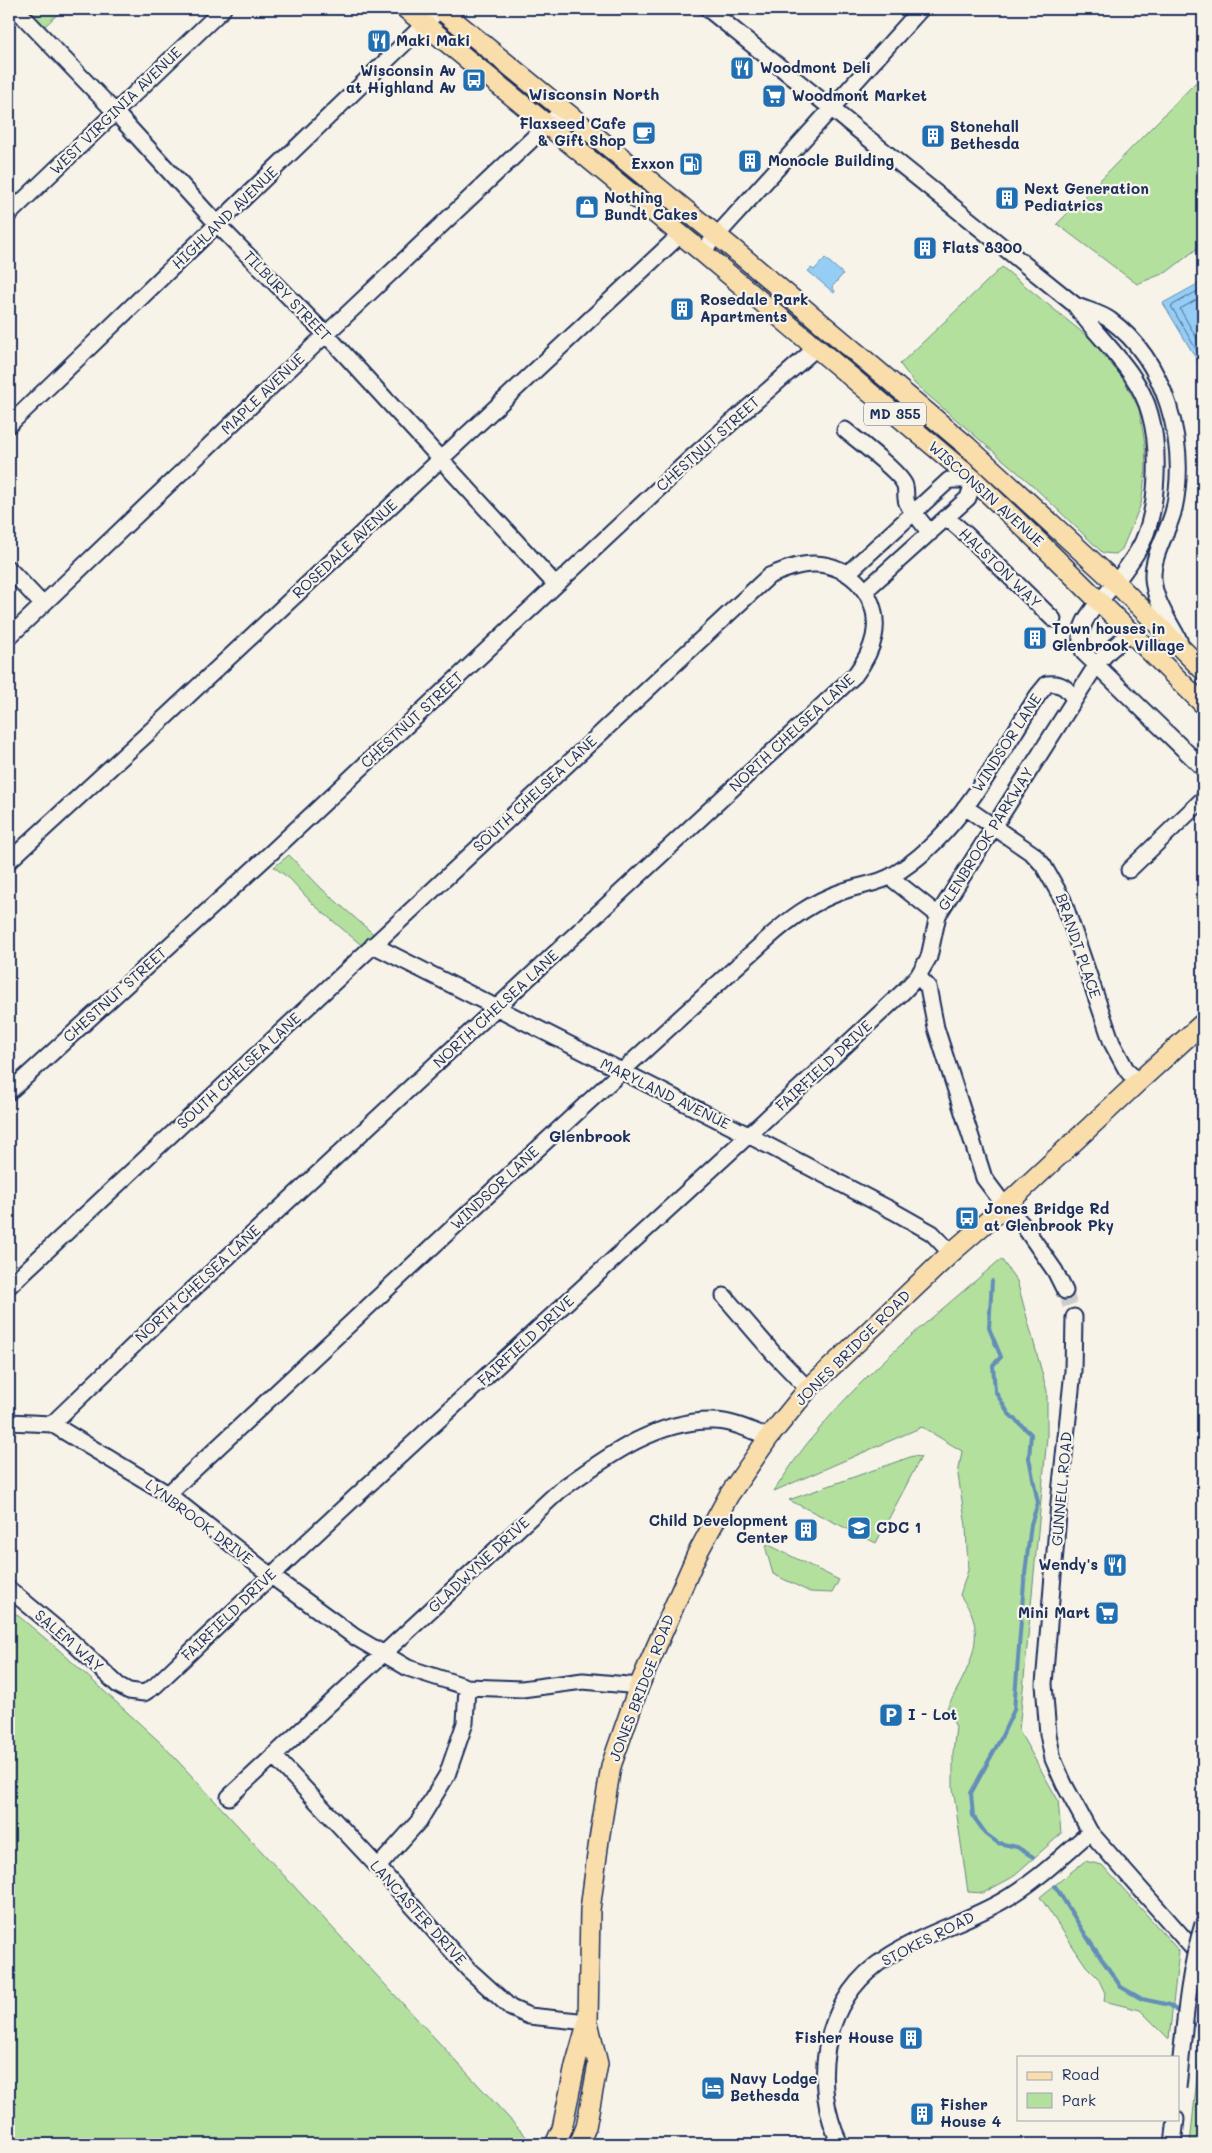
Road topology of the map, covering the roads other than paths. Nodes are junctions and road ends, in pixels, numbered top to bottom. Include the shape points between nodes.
1 (16, 9) edge
2 (223, 9) edge
3 (406, 9) edge
4 (440, 9) edge
5 (708, 9) edge
6 (921, 9) edge
7 (424, 24) junction
8 (831, 108) junction
9 (563, 110) junction
10 (115, 112) junction
11 (546, 126) junction
12 (9, 214) edge
13 (218, 225) junction
14 (680, 235) junction
15 (717, 236) junction
16 (702, 252) junction
17 (1075, 305) junction
18 (832, 331) junction
19 (324, 335) junction
20 (816, 348) junction
21 (9, 425) edge
22 (845, 430) dead end
23 (440, 460) junction
24 (988, 466) junction
25 (974, 480) junction
26 (913, 514) junction
27 (947, 518) junction
28 (930, 533) junction
29 (9, 569) edge
30 (848, 573) junction
31 (1116, 583) junction
32 (556, 585) junction
33 (866, 590) junction
34 (1100, 601) junction
35 (43, 605) junction
36 (1053, 619) dead end
37 (1131, 632) junction
38 (9, 637) edge
39 (1189, 656) junction
40 (1097, 664) junction
41 (1203, 670) edge
42 (1074, 699) junction
43 (1203, 704) edge
44 (1203, 768) edge
45 (1203, 799) edge
46 (965, 807) junction
47 (995, 827) junction
48 (9, 861) edge
49 (1129, 870) dead end
50 (890, 877) junction
51 (938, 915) junction
52 (373, 945) junction
53 (918, 976) junction
54 (498, 1008) junction
55 (1203, 1024) edge
56 (620, 1072) junction
57 (1137, 1082) junction
58 (9, 1092) edge
59 (750, 1136) junction
60 (1005, 1206) junction
61 (951, 1253) junction
62 (9, 1286) edge
63 (1065, 1291) tunnel mouth
64 (724, 1296) dead end
65 (1074, 1316) tunnel mouth
66 (808, 1389) junction
67 (9, 1422) edge
68 (52, 1424) junction
69 (770, 1437) junction
70 (168, 1494) junction
71 (270, 1575) junction
72 (9, 1590) edge
73 (384, 1654) junction
74 (639, 1686) junction
75 (467, 1687) junction
76 (129, 1691) joint
77 (274, 1756) junction
78 (230, 1797) dead end
79 (1090, 1832) junction
80 (378, 1867) junction
81 (1203, 1924) edge
82 (1203, 1960) edge
83 (588, 2022) junction
84 (1180, 2069) edge
85 (1176, 2120) edge
86 (555, 2144) edge
87 (579, 2144) edge
88 (840, 2144) edge
89 (1173, 2144) edge

1 - 10 street, TILBURY STREET
2 - 10 street, WEST VIRGINIA AVENUE
3 - 7 main road, WISCONSIN AVENUE / MD 355
4 - 7 street, HIGHLAND AVENUE
4 - 9 main road, WISCONSIN AVENUE / MD 355
5 - 8 street
6 - 8 street
7 - 11 main road, WISCONSIN AVENUE / MD 355
7 - 13 street, HIGHLAND AVENUE
8 - 15 street
8 - 17 street
9 - 11 street, MAPLE AVENUE
9 - 15 main road, WISCONSIN AVENUE / MD 355
10 - 12 street, WEST VIRGINIA AVENUE
10 - 13 street, TILBURY STREET
11 - 14 main road, WISCONSIN AVENUE / MD 355
11 - 19 street, MAPLE AVENUE
13 - 19 street, TILBURY STREET
13 - 21 street, HIGHLAND AVENUE
14 - 16 main road, WISCONSIN AVENUE / MD 355
14 - 23 street, ROSEDALE AVENUE
15 - 16 street
15 - 18 main road, WISCONSIN AVENUE / MD 355
16 - 20 main road, WISCONSIN AVENUE / MD 355
17 - 31 street via 1134,377 1150,412 1156,442 1150,520 1136,556
17 - 39 street via 1109,319 1121,330 1156,374 1168,402 1175,429 1179,478 1173,515 1155,561 1153,578 1161,608
18 - 20 main road
18 - 24 main road, WISCONSIN AVENUE / MD 355
19 - 23 street, TILBURY STREET
19 - 35 street, MAPLE AVENUE
20 - 25 main road, WISCONSIN AVENUE / MD 355
20 - 32 street, CHESTNUT STREET via 689,460
22 - 26 street via 895,472 905,486 906,501
23 - 32 street, TILBURY STREET
23 - 48 street, ROSEDALE AVENUE
24 - 25 main road
24 - 31 main road, WISCONSIN AVENUE / MD 355
25 - 26 street via 949,480
25 - 27 street via 968,498
25 - 34 main road, WISCONSIN AVENUE / MD 355
26 - 28 street
26 - 30 street
27 - 28 street
27 - 36 street, HALSTON WAY
28 - 33 street
29 - 35 street
30 - 33 street, NORTH CHELSEA LANE
30 - 52 street, SOUTH CHELSEA LANE via 815,564 790,567 769,576
31 - 34 street
31 - 39 main road, MD 355
32 - 58 street, CHESTNUT STREET via 273,851
33 - 54 street, NORTH CHELSEA LANE via 874,609 874,636 865,662 855,675
34 - 37 main road, MD 355
34 - 40 street via 1080,633 1084,653
35 - 38 street, MAPLE AVENUE
37 - 40 street, GLENBROOK PARKWAY
37 - 43 main road, MD 355
39 - 41 main road, MD 355
40 - 42 street, GLENBROOK PARKWAY
40 - 44 street
42 - 46 street, WINDSOR LANE via 1064,686 1047,684
42 - 47 street, GLENBROOK PARKWAY
45 - 49 street
46 - 47 street, WINDSOR LANE
46 - 50 street, WINDSOR LANE via 918,858
47 - 51 street, GLENBROOK PARKWAY
47 - 57 street, BRANDT PLACE via 1033,854 1055,883 1064,900 1112,1043
50 - 51 street
50 - 56 street, WINDSOR LANE via 843,891 793,917
51 - 53 street, GLENBROOK PARKWAY via 929,957
52 - 54 street, MARYLAND AVENUE
52 - 62 street, SOUTH CHELSEA LANE
53 - 59 street, FAIRFIELD DRIVE
53 - 60 street via 928,987 936,1028 984,1178
54 - 56 street, MARYLAND AVENUE
54 - 68 street, NORTH CHELSEA LANE
55 - 57 main road, JONES BRIDGE ROAD
56 - 59 street, MARYLAND AVENUE
56 - 70 street, WINDSOR LANE
57 - 60 main road, JONES BRIDGE ROAD
59 - 61 street, MARYLAND AVENUE via 893,1210 932,1233
59 - 71 street, FAIRFIELD DRIVE
60 - 61 main road, JONES BRIDGE ROAD
60 - 63 street via 1023,1224
61 - 66 main road, JONES BRIDGE ROAD
64 - 66 street
65 - 79 street, GUNNELL ROAD via 1073,1370 1045,1693 1053,1759
66 - 69 main road, JONES BRIDGE ROAD
67 - 68 street, LYNBROOK DRIVE
68 - 70 street, LYNBROOK DRIVE
69 - 73 street, GLADWYNE DRIVE via 716,1421 692,1422 660,1431 608,1456 559,1490
69 - 74 main road, JONES BRIDGE ROAD via 729,1495 697,1554
70 - 71 street, LYNBROOK DRIVE
71 - 73 street, LYNBROOK DRIVE via 355,1637
71 - 76 street, FAIRFIELD DRIVE via 155,1686 144,1693
72 - 76 street, SALEM WAY
73 - 75 street, LYNBROOK DRIVE via 408,1668
73 - 77 street, GLADWYNE DRIVE
74 - 75 street, LYNBROOK DRIVE via 583,1681 522,1689
74 - 83 main road, JONES BRIDGE ROAD via 611,1766 599,1840 590,1910
75 - 80 street via 465,1723 447,1775 419,1821
77 - 78 street, GLADWYNE DRIVE
77 - 80 street, LANCASTER DRIVE
79 - 82 street, GUNNELL ROAD
79 - 88 street, STOKES ROAD via 1024,1888 888,1957 866,1973 853,1989 832,2027 824,2065 826,2105
80 - 83 street, LANCASTER DRIVE via 468,1969 511,2008 529,2016
81 - 84 street, bridge via 1187,2004
83 - 86 main road, JONES BRIDGE ROAD via 562,2128
83 - 87 main road, JONES BRIDGE ROAD via 598,2064 586,2127
85 - 89 street

